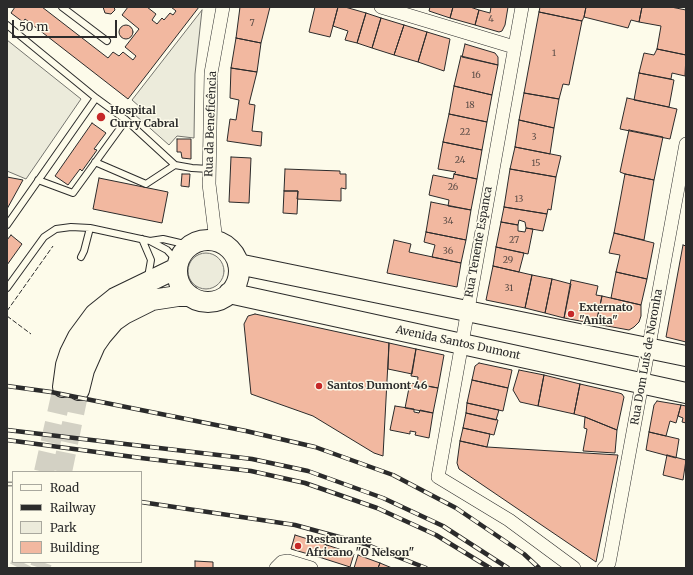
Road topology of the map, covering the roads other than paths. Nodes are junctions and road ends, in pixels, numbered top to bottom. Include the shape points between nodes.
1 (62, 7) edge
2 (223, 7) edge
3 (381, 7) edge
4 (522, 7) edge
5 (7, 25) edge
6 (107, 41) dead end
7 (514, 47) junction
8 (96, 98) junction
9 (126, 120) junction
10 (686, 144) edge
11 (95, 162) junction
12 (175, 165) junction
13 (209, 169) junction
14 (38, 180) junction
15 (7, 225) edge
16 (90, 228) junction
17 (142, 239) junction
18 (150, 241) junction
19 (216, 241) junction
20 (195, 243) junction
21 (81, 257) dead end
22 (238, 264) junction
23 (178, 265) junction
24 (146, 282) junction
25 (7, 288) edge
26 (229, 293) junction
27 (190, 296) junction
28 (467, 310) junction
29 (461, 344) junction
30 (648, 348) junction
31 (686, 356) edge
32 (642, 384) junction
33 (686, 393) edge
34 (279, 565) edge
35 (311, 568) edge
36 (574, 568) edge
37 (604, 568) edge

1 - 6 lane
2 - 13 street, Rua da Beneficência via 211,73
3 - 7 street
4 - 7 street, Rua Tenente Espanca
5 - 8 lane
7 - 28 street, Rua Tenente Espanca
8 - 9 lane
8 - 14 lane
9 - 11 lane
9 - 12 lane
10 - 30 street, Rua Dom Luís de Noronha
11 - 12 lane via 146,184
11 - 14 lane via 73,193
12 - 13 lane
13 - 19 street, Rua da Beneficência
14 - 15 lane
16 - 17 lane
16 - 21 lane
16 - 25 lane via 56,229 44,237
17 - 18 lane
17 - 24 lane via 151,260
18 - 20 lane
18 - 23 lane via 167,250
19 - 20 main road
19 - 22 main road via 234,254
20 - 23 main road via 181,254
22 - 26 main road via 236,285
22 - 28 main road
23 - 24 main road
23 - 27 main road via 178,278 182,288
24 - 27 main road via 115,298 87,324 78,337 66,365 71,389 84,370 95,345 114,321 152,300
26 - 27 main road via 220,300 210,302 199,301
26 - 29 main road, Avenida Santos Dumont
28 - 29 street, Rua Tenente Espanca
28 - 30 main road
29 - 32 main road, Avenida Santos Dumont
29 - 36 street, Rua Tenente Espanca via 438,477 509,520
30 - 31 main road
30 - 32 street, Rua Dom Luís de Noronha
32 - 33 main road, Avenida Santos Dumont
32 - 37 street, Rua Dom Luís de Noronha via 609,563
34 - 35 street via 288,561

